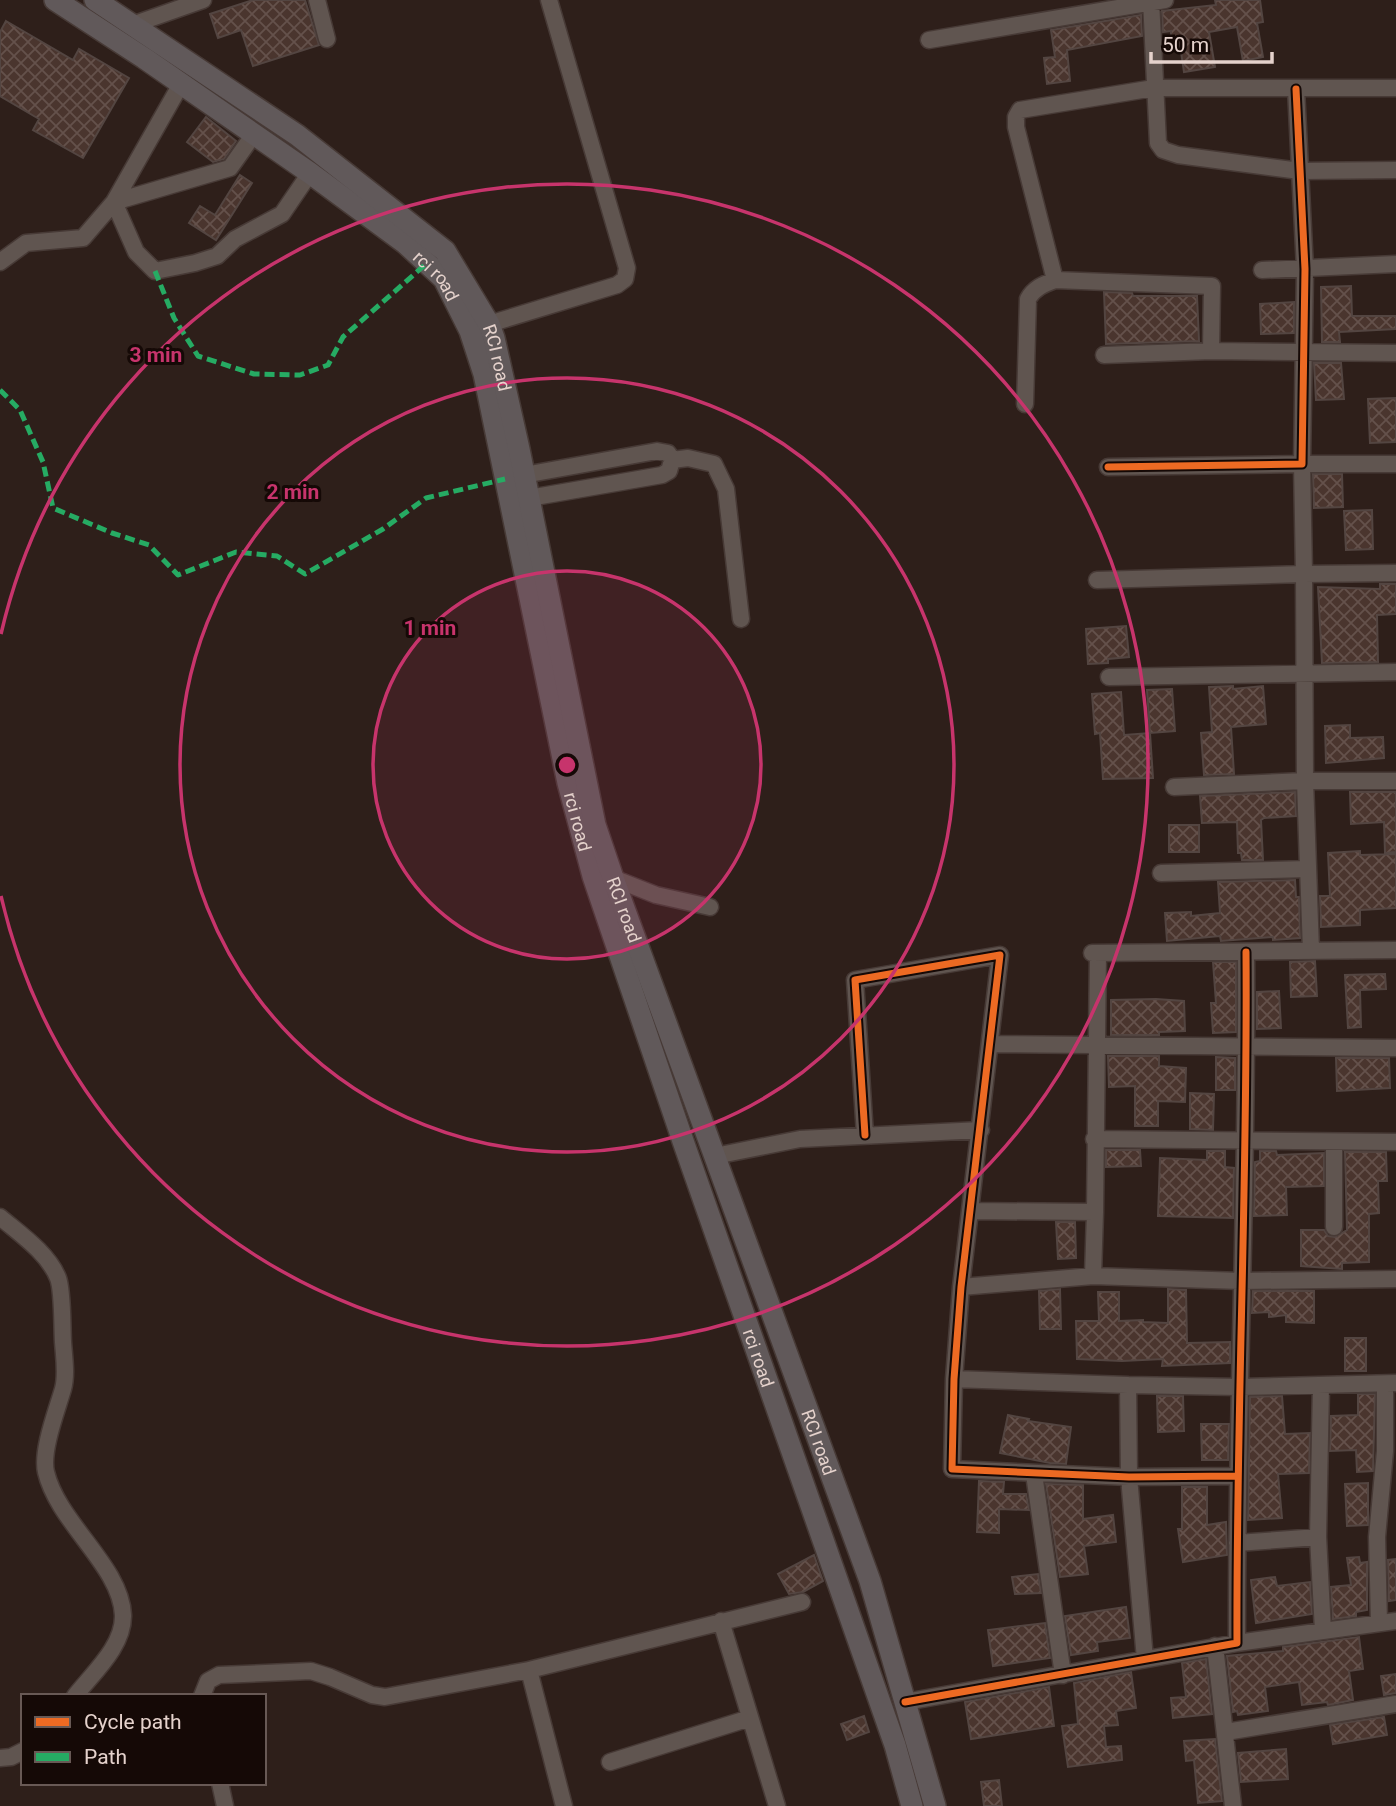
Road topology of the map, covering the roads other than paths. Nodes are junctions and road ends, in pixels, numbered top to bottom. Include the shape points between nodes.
1 (55, 0) edge
2 (95, 0) edge
3 (203, 0) edge
4 (317, 0) edge
5 (549, 0) edge
6 (1156, 1) edge
7 (132, 25) junction
8 (327, 39) dead end
9 (929, 40) dead end
10 (181, 84) junction
11 (1154, 88) junction
12 (1396, 88) edge
13 (1296, 89) junction
14 (254, 134) junction
15 (1396, 170) edge
16 (1300, 171) junction
17 (310, 173) junction
18 (114, 202) junction
19 (0, 262) edge
20 (1396, 264) edge
21 (1306, 269) junction
22 (1262, 270) dead end
23 (1055, 280) junction
24 (489, 324) junction
25 (1211, 352) junction
26 (1305, 353) junction
27 (1396, 353) edge
28 (1104, 355) dead end
29 (1025, 404) dead end
30 (672, 460) junction
31 (1301, 464) junction
32 (1396, 464) edge
33 (1108, 467) dead end
34 (524, 475) junction
35 (529, 499) junction
36 (1396, 573) edge
37 (1304, 574) junction
38 (1097, 580) dead end
39 (741, 619) dead end
40 (550, 646) junction
41 (1396, 672) edge
42 (1304, 674) junction
43 (1109, 677) dead end
44 (1396, 781) edge
45 (1305, 782) junction
46 (1174, 787) dead end
47 (1308, 869) junction
48 (1161, 873) dead end
49 (613, 878) junction
50 (710, 907) dead end
51 (1396, 950) edge
52 (1311, 951) junction
53 (1245, 952) junction
54 (990, 1044) junction
55 (1097, 1046) junction
56 (1247, 1048) junction
57 (1396, 1048) edge
58 (981, 1130) junction
59 (865, 1135) junction
60 (1094, 1139) junction
61 (1246, 1141) junction
62 (1334, 1142) junction
63 (1396, 1142) edge
64 (715, 1156) junction
65 (971, 1211) junction
66 (1095, 1212) junction
67 (0, 1217) edge
68 (742, 1227) junction
69 (1334, 1227) dead end
70 (717, 1238) junction
71 (1093, 1276) junction
72 (1396, 1279) edge
73 (1241, 1281) junction
74 (961, 1287) junction
75 (954, 1379) junction
76 (1391, 1383) edge
77 (1128, 1385) junction
78 (1321, 1386) junction
79 (1239, 1387) junction
80 (1034, 1474) junction
81 (1238, 1475) junction
82 (1129, 1477) junction
83 (1318, 1537) junction
84 (1237, 1543) junction
85 (802, 1602) dead end
86 (721, 1621) junction
87 (1388, 1622) edge
88 (1323, 1631) junction
89 (1237, 1643) junction
90 (1215, 1646) junction
91 (1145, 1659) junction
92 (529, 1670) junction
93 (1063, 1675) junction
94 (77, 1694) edge
95 (203, 1694) edge
96 (905, 1702) junction
97 (1396, 1704) edge
98 (750, 1718) junction
99 (1226, 1732) junction
100 (21, 1752) edge
101 (0, 1759) edge
102 (610, 1762) dead end
103 (220, 1785) edge
104 (225, 1806) edge
105 (564, 1806) edge
106 (777, 1806) edge
107 (912, 1806) edge
108 (934, 1806) edge
109 (1233, 1806) edge

1 - 10 main road, rci road
2 - 7 main road, RCI road
3 - 7 street
4 - 8 street
5 - 24 street via 627,268 625,279
6 - 9 street
6 - 11 street
7 - 24 main road, RCI road via 297,135 445,251
10 - 14 main road, rci road
10 - 18 street
11 - 13 street
11 - 16 street via 1158,143 1163,150
11 - 23 street via 1020,110 1016,117
12 - 13 street
13 - 16 street
14 - 17 main road, rci road
14 - 18 street via 230,167
15 - 16 street
16 - 21 street
17 - 18 street via 282,214 235,239 216,256 155,271 136,252
17 - 40 main road, rci road via 405,243 444,279 470,331 484,374
18 - 19 street via 83,238 26,243
20 - 21 street
21 - 22 street
21 - 26 street
23 - 25 street via 1212,286
23 - 29 street via 1041,285 1028,299
24 - 34 main road, RCI road
25 - 26 street
25 - 28 street
26 - 27 street
26 - 31 street
30 - 34 street via 668,453 657,451
30 - 35 street via 669,471 662,475
30 - 39 street via 688,458 714,464 726,489
31 - 32 street
31 - 33 street
31 - 37 street
34 - 35 main road, RCI road
35 - 40 main road, RCI road
36 - 37 street
37 - 38 street
37 - 42 street
40 - 49 main road, RCI road
40 - 70 main road, rci road via 568,783 593,876
41 - 42 street
42 - 43 street
42 - 45 street
44 - 45 street
45 - 46 street
45 - 47 street
47 - 48 street
47 - 52 street
49 - 50 street via 656,895
49 - 64 main road, RCI road
51 - 52 street
52 - 53 street
53 - 55 street via 1095,953
53 - 56 street
54 - 55 street
54 - 58 street
54 - 59 street via 1000,955 855,980
55 - 56 street
55 - 60 street
56 - 57 street
56 - 61 street
58 - 59 street
58 - 65 street
59 - 64 street via 800,1139
60 - 61 street
60 - 66 street
61 - 62 street
61 - 73 street
62 - 63 street
62 - 69 street
64 - 68 main road, RCI road
65 - 66 street
65 - 74 street
66 - 71 street
67 - 94 street via 42,1254 58,1279 65,1383 46,1469 55,1497 119,1596 123,1617 118,1641
68 - 70 main road
68 - 96 main road, RCI road via 870,1581
70 - 107 main road, rci road via 895,1745
71 - 73 street
71 - 74 street
72 - 73 street
73 - 79 street
74 - 75 street
75 - 77 street
75 - 80 street via 952,1469
76 - 78 street
76 - 87 street via 1377,1537
77 - 79 street
77 - 82 street
78 - 79 street
78 - 83 street
79 - 81 street
80 - 82 street
80 - 93 street
81 - 82 street
81 - 84 street
82 - 91 street
83 - 84 street
83 - 88 street
84 - 89 street
85 - 86 street
86 - 92 street
86 - 98 street
87 - 88 street
88 - 89 street
89 - 90 street
90 - 91 street
90 - 99 street
91 - 93 street
92 - 95 street via 386,1697 311,1671 219,1675 208,1681
92 - 105 street
93 - 96 street
96 - 108 main road, RCI road
97 - 99 street
98 - 102 street
98 - 106 street
99 - 109 street
100 - 101 street
103 - 104 street

